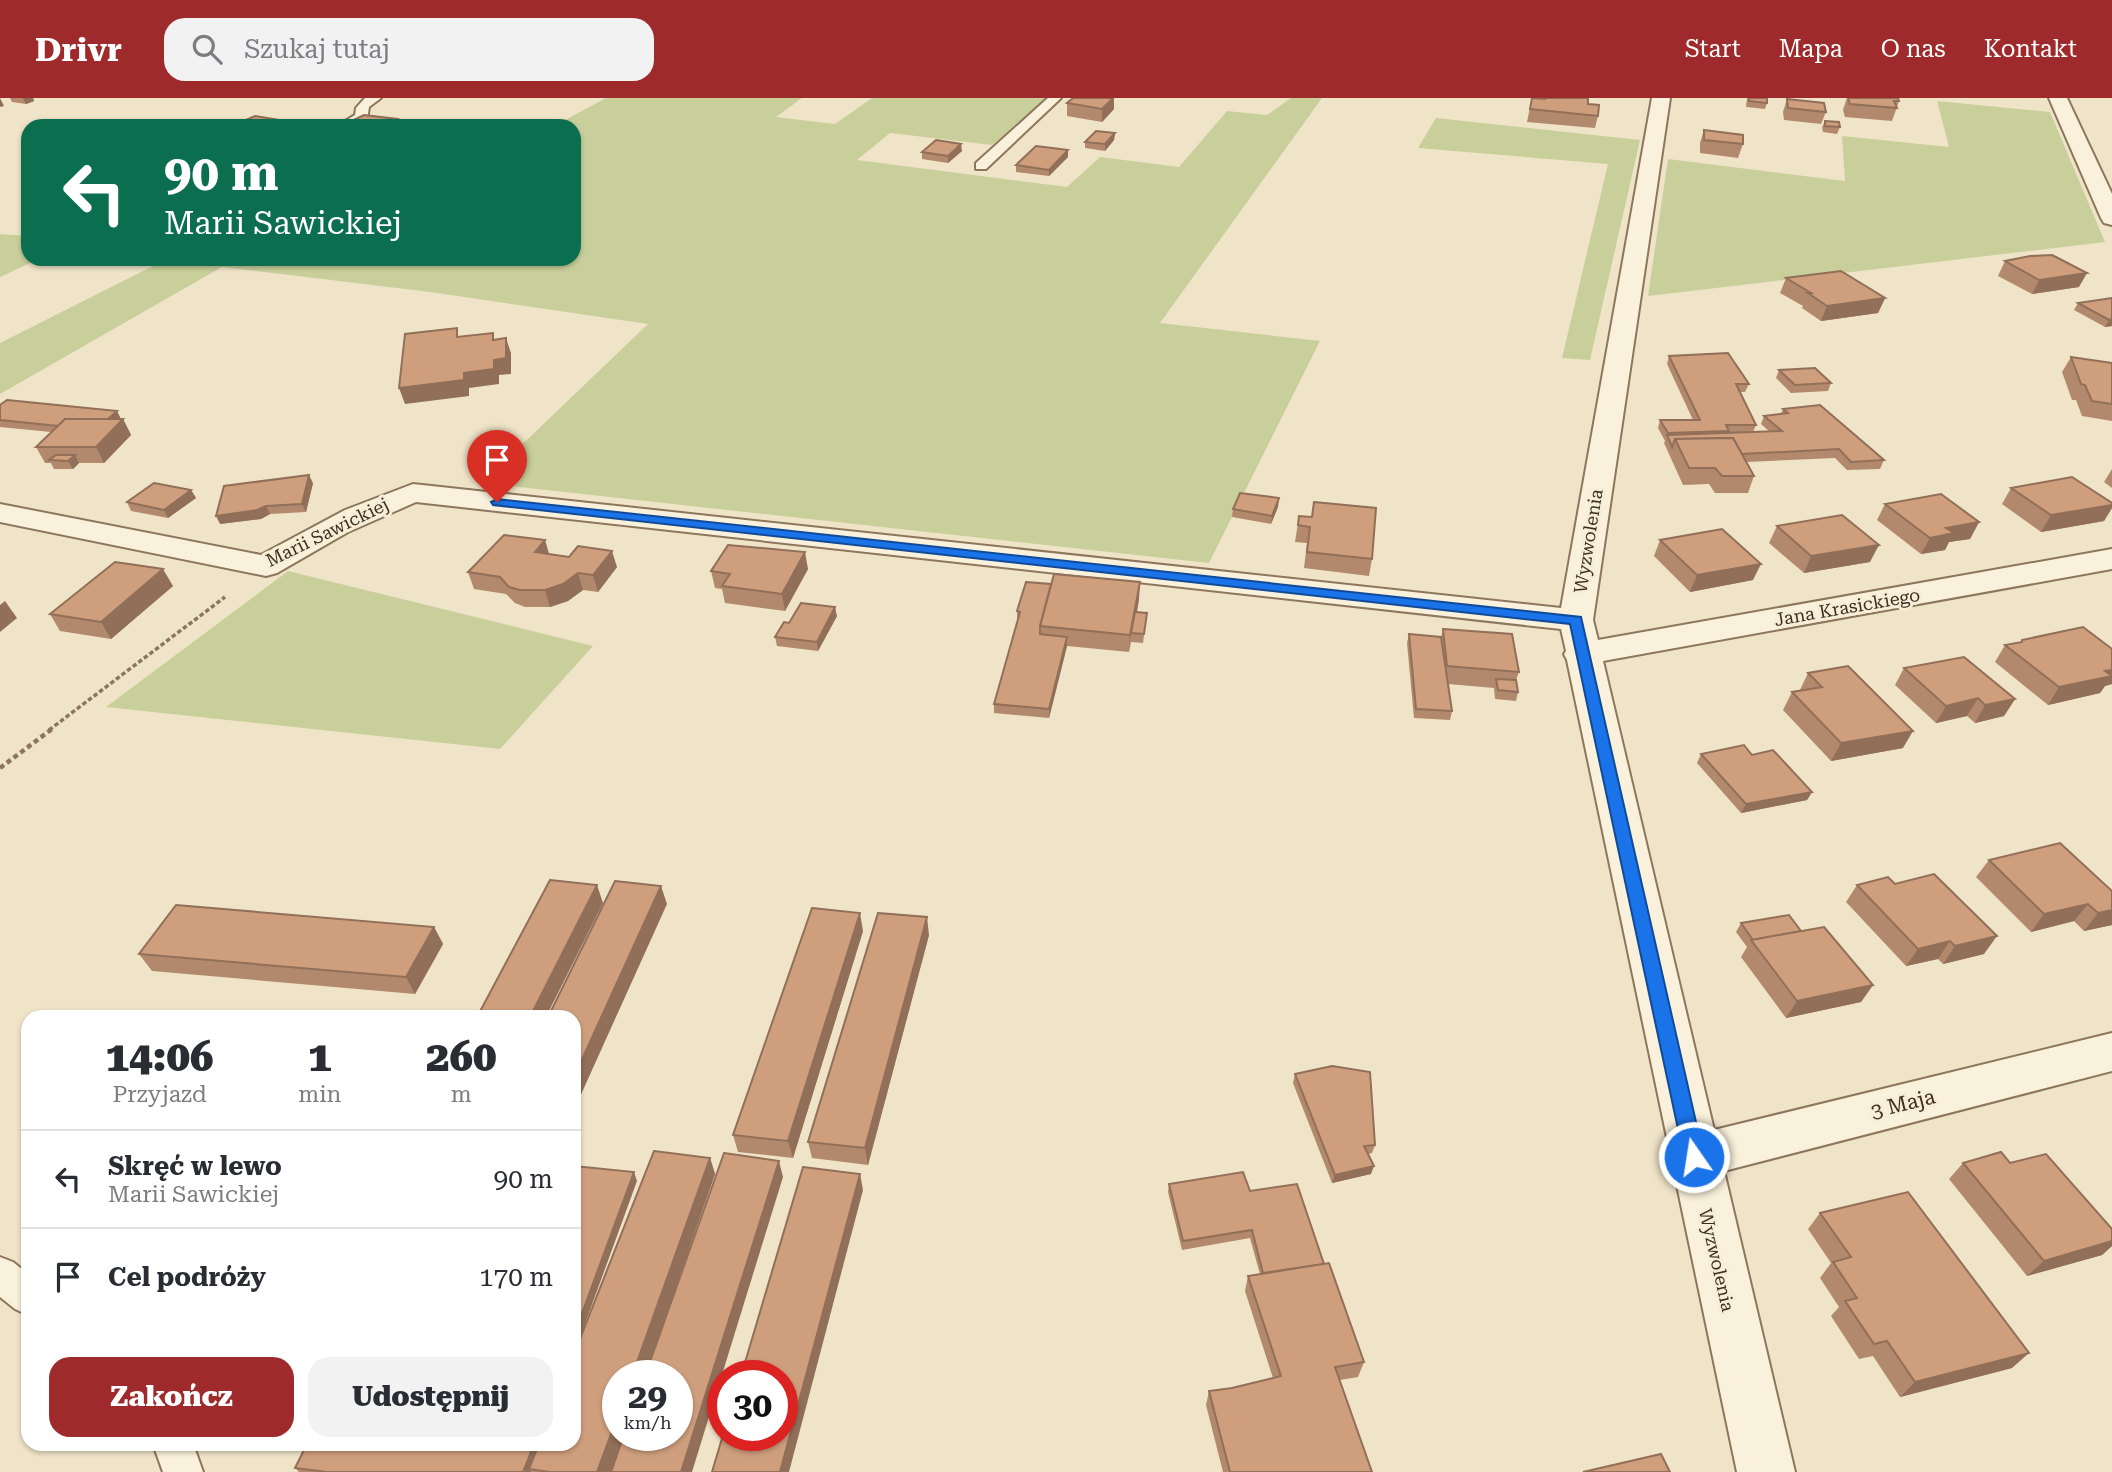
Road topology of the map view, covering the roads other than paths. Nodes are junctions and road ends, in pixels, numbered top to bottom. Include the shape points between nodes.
1 (375, 98) edge
2 (1055, 98) edge
3 (1661, 98) edge
4 (2058, 98) edge
5 (358, 119) edge
6 (981, 166) dead end
7 (2112, 218) edge
8 (0, 513) edge
9 (2112, 559) edge
10 (1579, 637) junction
11 (2112, 1052) edge
12 (1694, 1157) junction
13 (0, 1274) edge
14 (21, 1291) edge
15 (176, 1451) edge
16 (183, 1472) edge
17 (1766, 1472) edge

1 - 5 lane via 366,102
2 - 6 lane
3 - 10 street, Wyzwolenia
4 - 7 street
8 - 10 street, Marii Sawickiej via 266,566 354,516 413,493
9 - 10 street, Jana Krasickiego
10 - 12 street, Wyzwolenia
11 - 12 street, 3 Maja
12 - 17 street, Wyzwolenia
13 - 14 lane
15 - 16 lane

